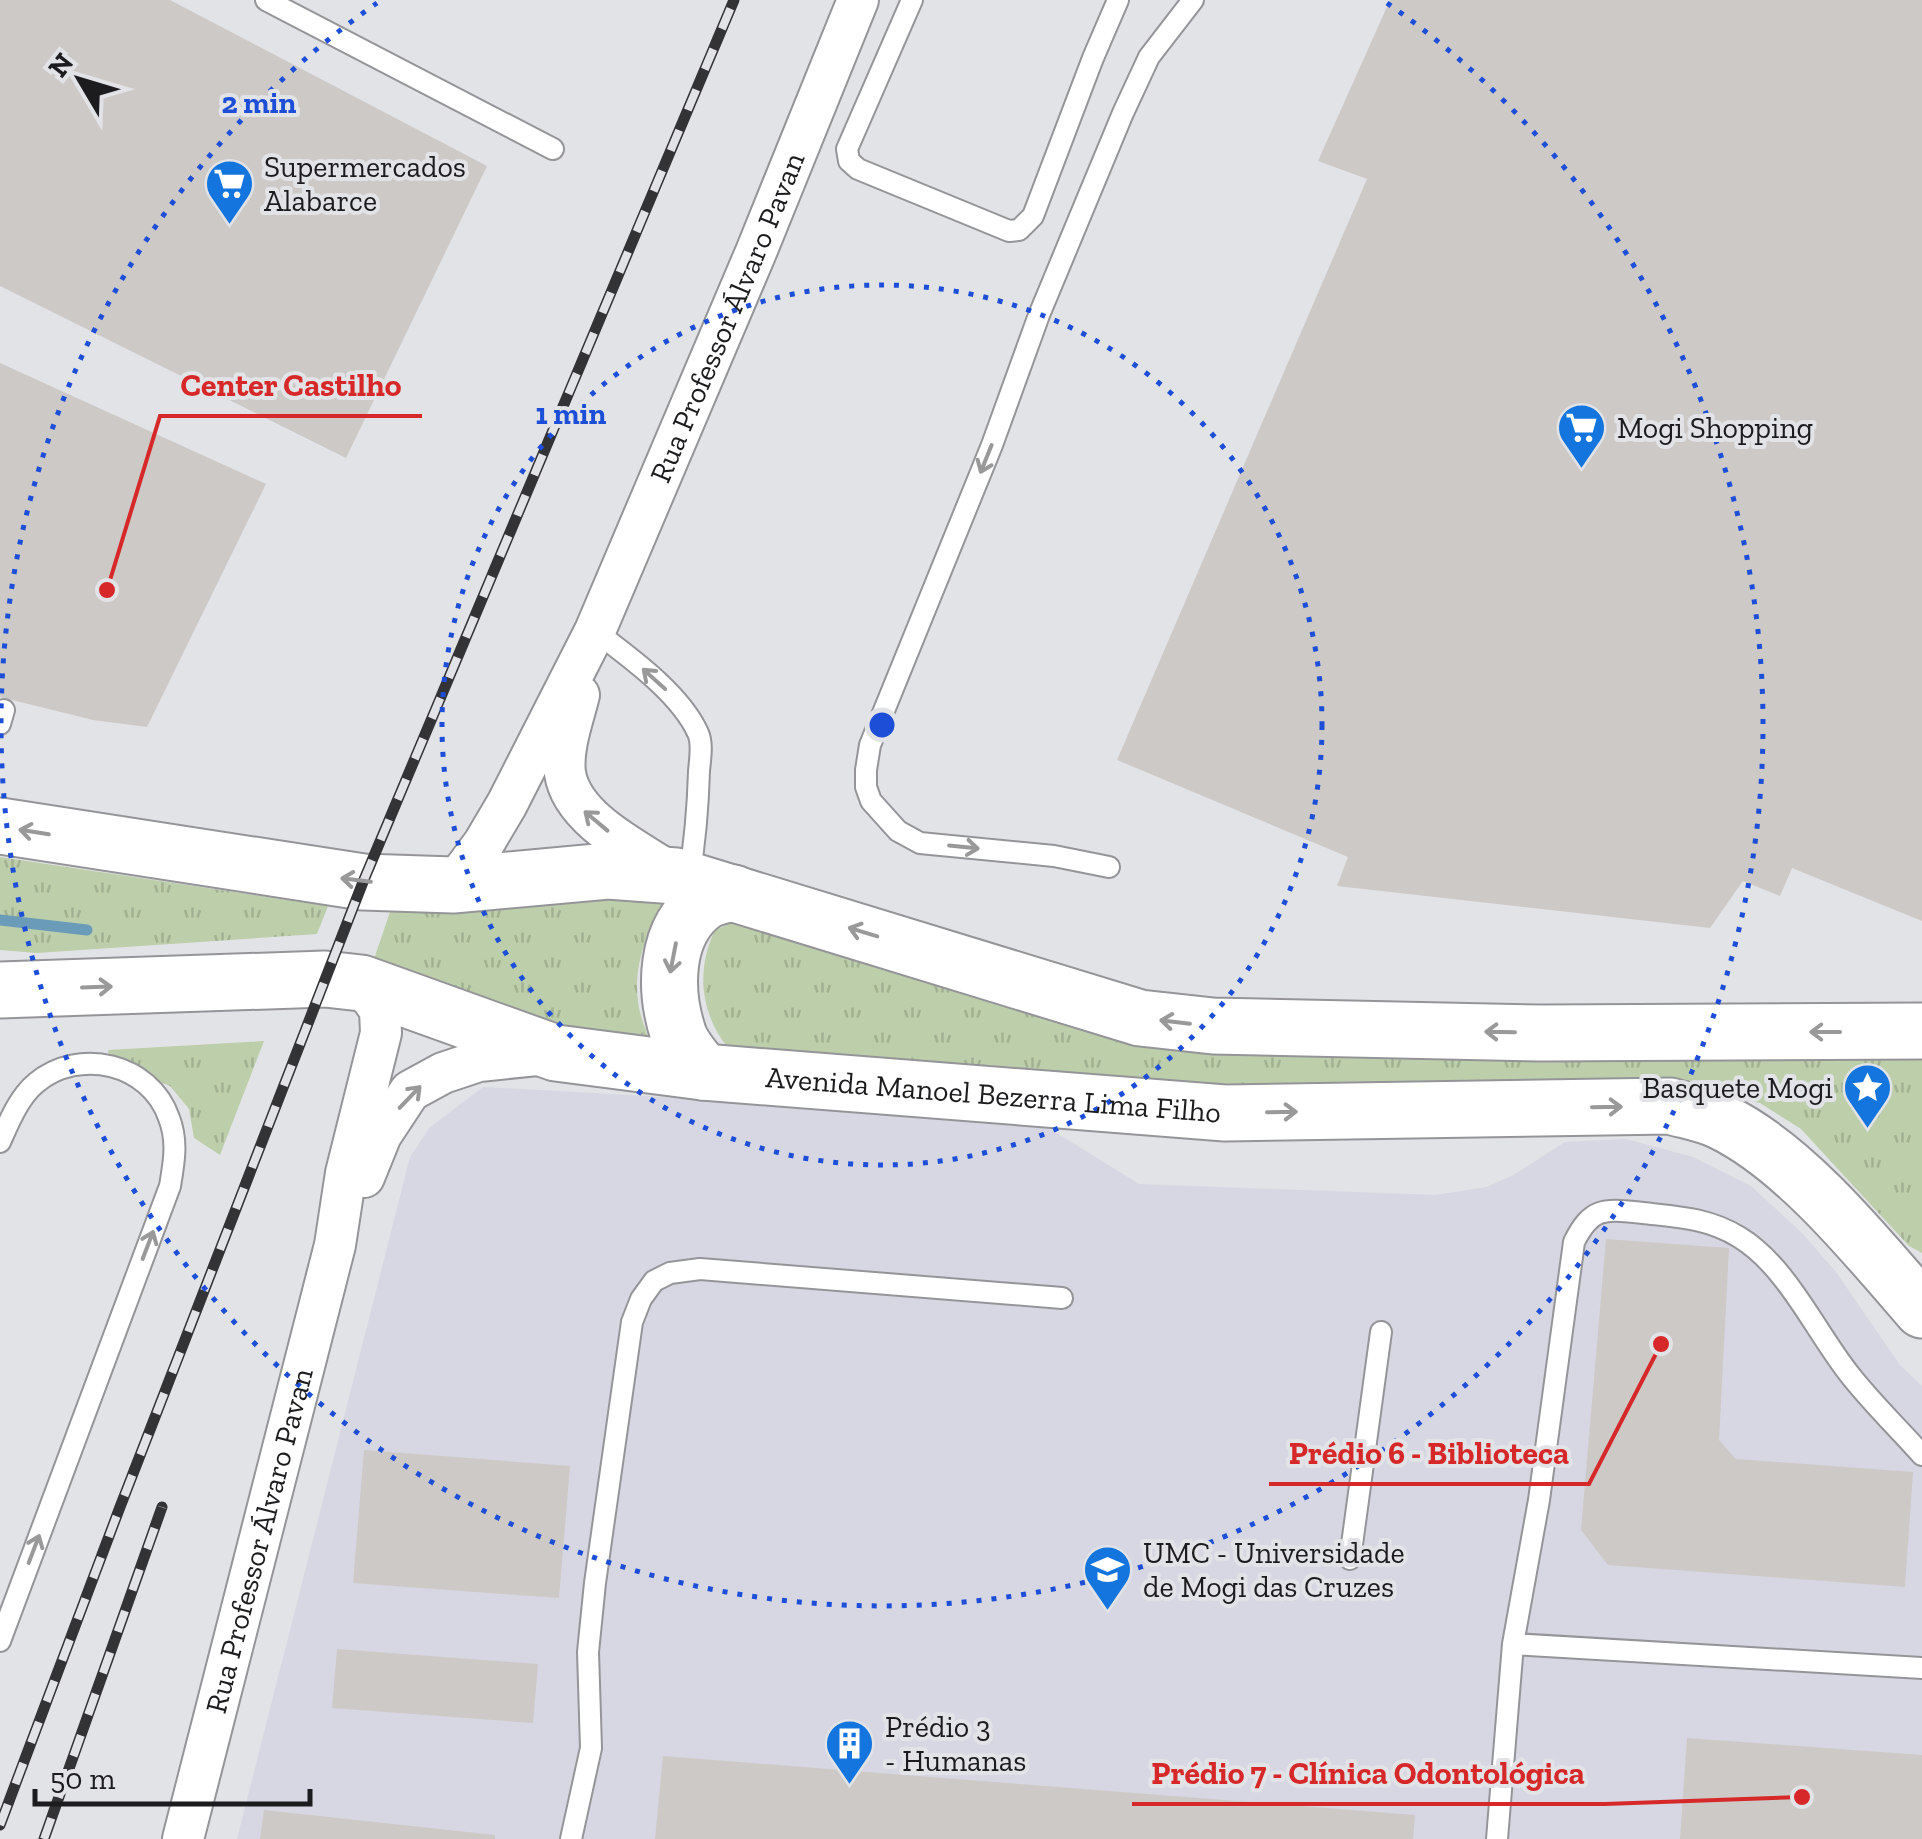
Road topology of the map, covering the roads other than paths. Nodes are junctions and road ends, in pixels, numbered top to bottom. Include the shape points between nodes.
1 (266, 0) edge
2 (858, 0) edge
3 (912, 0) edge
4 (1118, 0) edge
5 (1193, 1) edge
6 (553, 149) dead end
7 (595, 631) junction
8 (0, 826) edge
9 (1108, 868) dead end
10 (700, 883) junction
11 (453, 885) junction
12 (361, 983) junction
13 (0, 990) edge
14 (1922, 1031) edge
15 (556, 1053) junction
16 (703, 1072) junction
17 (0, 1142) edge
18 (335, 1245) junction
19 (1873, 1253) junction
20 (1922, 1275) edge
21 (1062, 1298) dead end
22 (1922, 1310) edge
23 (1381, 1332) dead end
24 (1922, 1455) edge
25 (1350, 1560) dead end
26 (0, 1641) edge
27 (1513, 1644) junction
28 (1922, 1668) edge
29 (183, 1839) edge
30 (571, 1839) edge
31 (1497, 1839) edge

1 - 6 lane
2 - 7 street, Rua Professor Álvaro Pavan
3 - 4 lane via 847,149 849,161 1010,230 1034,216
5 -> 9 lane via 1162,38 1122,113 870,745 866,770 870,801 920,843
10 -> 7 lane via 701,739 670,694
10 -> 7 street, Rua Professor Álvaro Pavan via 604,828 574,799 565,759
7 - 11 street, Rua Professor Álvaro Pavan via 508,804
11 -> 8 main road via 363,882
10 - 11 main road via 608,871
14 -> 10 main road via 1541,1033 1214,1026 1140,1018
10 -> 16 main road via 707,900 687,918 673,949 669,982 678,1037
13 -> 12 main road, Avenida Manoel Bezerra Lima Filho
12 - 15 main road, Avenida Manoel Bezerra Lima Filho
12 - 18 street, Rua Professor Álvaro Pavan via 380,1010 381,1033
15 - 16 main road, Avenida Manoel Bezerra Lima Filho
18 -> 15 street, Rua Professor Álvaro Pavan via 381,1135 410,1091 479,1061
16 -> 19 main road, Avenida Manoel Bezerra Lima Filho via 1225,1113 1670,1106 1720,1121 1768,1150
26 -> 17 lane via 170,1186 176,1150 169,1115 152,1090 126,1071 92,1062 68,1064 35,1084
18 - 29 street, Rua Professor Álvaro Pavan
19 - 20 main road
19 - 22 main road, Avenida Manoel Bezerra Lima Filho
21 - 30 lane via 700,1269 654,1281 641,1298 627,1352 590,1635 591,1748
23 - 25 lane
24 - 27 lane via 1850,1374 1773,1265 1741,1238 1704,1220 1595,1214 1574,1242
27 - 28 lane
27 - 31 lane

